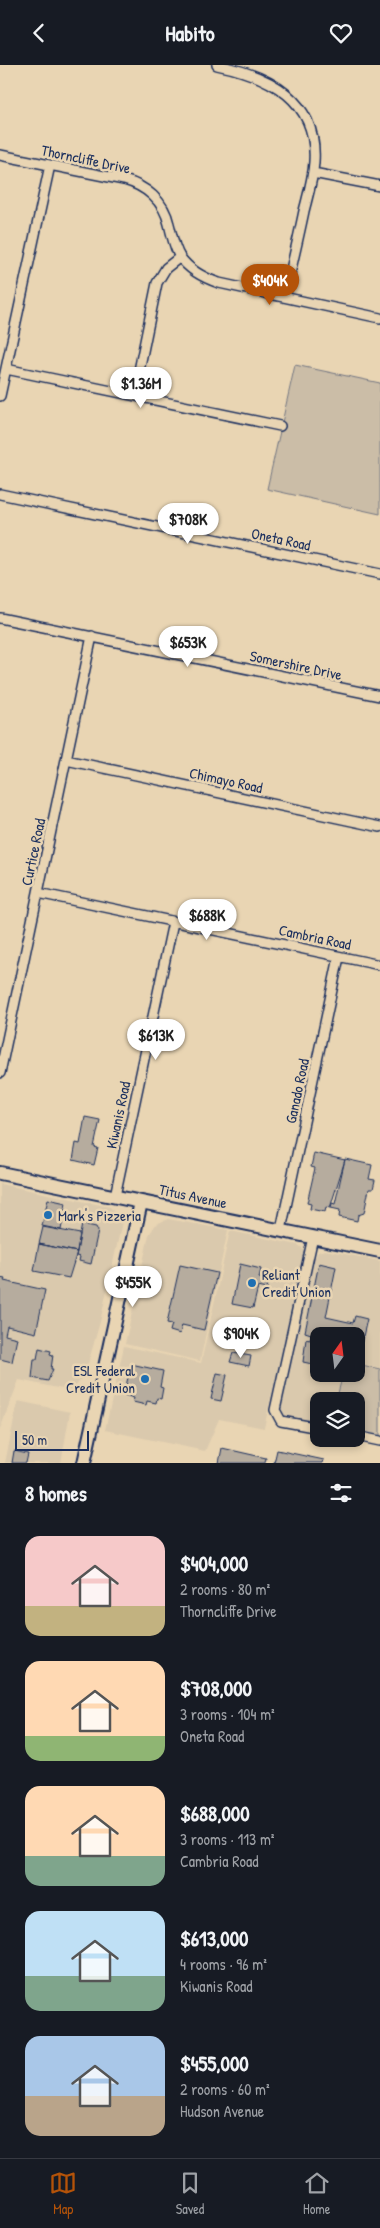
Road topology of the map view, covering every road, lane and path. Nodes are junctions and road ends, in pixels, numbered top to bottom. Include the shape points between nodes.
1 (217, 65) edge
2 (0, 155) edge
3 (50, 165) junction
4 (313, 173) junction
5 (380, 187) edge
6 (180, 257) junction
7 (285, 297) junction
8 (380, 318) edge
9 (6, 369) junction
10 (134, 395) junction
11 (0, 396) edge
12 (280, 426) dead end
13 (0, 494) edge
14 (380, 574) edge
15 (0, 618) edge
16 (92, 636) junction
17 (380, 696) edge
18 (66, 760) junction
19 (380, 827) edge
20 (38, 893) junction
21 (173, 921) junction
22 (339, 957) junction
23 (380, 965) edge
24 (0, 1073) edge
25 (0, 1173) edge
26 (115, 1197) junction
27 (141, 1202) junction
28 (281, 1231) junction
29 (313, 1237) junction
30 (380, 1251) edge
31 (310, 1427) edge
32 (365, 1438) edge
33 (380, 1441) edge
34 (84, 1463) edge

1 - 4 street via 254,75 282,89 292,98 310,127
2 - 3 street, Thorncliffe Drive
3 - 6 street, Thorncliffe Drive via 124,180 146,190 166,213
3 - 9 street
4 - 5 street
4 - 7 street
6 - 7 street, Thorncliffe Drive via 202,277
6 - 10 street via 166,268 157,283
7 - 8 street, Thorncliffe Drive
9 - 10 street
9 - 11 street
10 - 12 street
13 - 14 street, Oneta Road
15 - 16 street, Somershire Drive
16 - 17 street, Somershire Drive
16 - 18 street, Curtice Road
18 - 19 street, Chimayo Road
18 - 20 street, Curtice Road
20 - 21 street, Cambria Road
20 - 24 street, Curtice Road
21 - 22 street, Cambria Road
21 - 26 street, Kiwanis Road
22 - 23 street, Cambria Road
22 - 28 street, Ganado Road
25 - 26 main road, Titus Avenue
26 - 27 main road, Titus Avenue
27 - 28 main road, Titus Avenue
27 - 34 main road
28 - 29 main road, Titus Avenue
29 - 30 main road, Titus Avenue
29 - 31 street via 274,1410 281,1421
32 - 33 street

